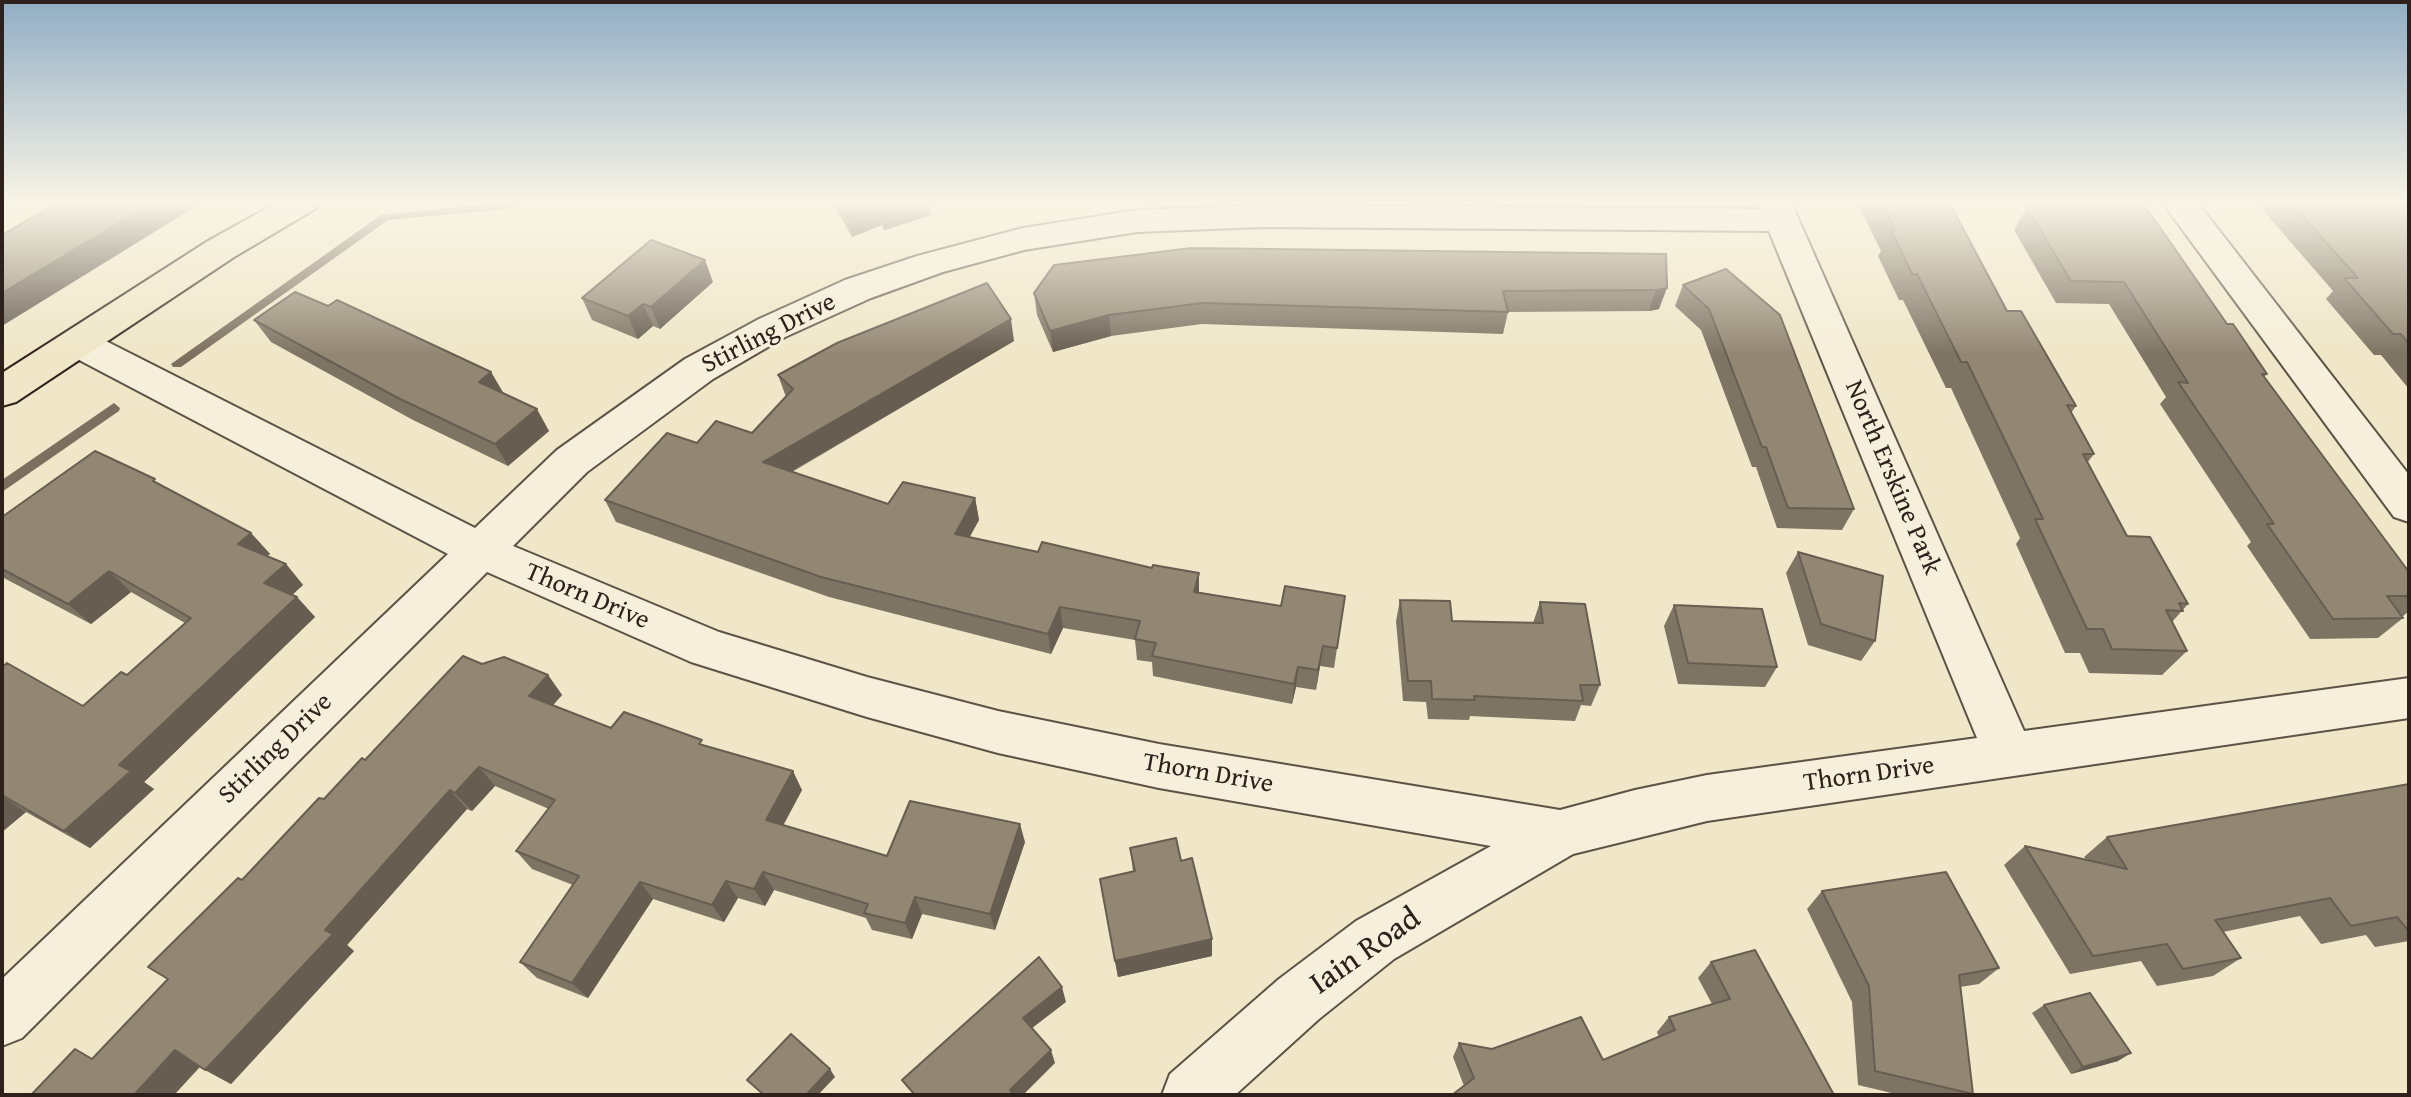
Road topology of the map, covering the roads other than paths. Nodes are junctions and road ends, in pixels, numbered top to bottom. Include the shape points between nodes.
1 (215, 253) edge
2 (970, 253) edge
3 (1796, 253) edge
4 (2218, 253) edge
5 (78, 343) junction
6 (2, 392) edge
7 (2409, 506) edge
8 (479, 550) junction
9 (2409, 698) edge
10 (2009, 754) junction
11 (1560, 834) junction
12 (2, 1018) edge
13 (1191, 1095) edge

1 - 5 main road
2 - 8 street, Stirling Drive via 858,289 699,369 572,461
3 - 10 street, North Erskine Park
4 - 7 street
5 - 6 main road
5 - 8 street, Thorn Drive
8 - 11 street, Thorn Drive via 708,648 984,728 1159,766
8 - 12 street, Stirling Drive
9 - 10 street, Thorn Drive
10 - 11 street, Thorn Drive via 1707,798
11 - 13 street, Iain Road via 1375,940

